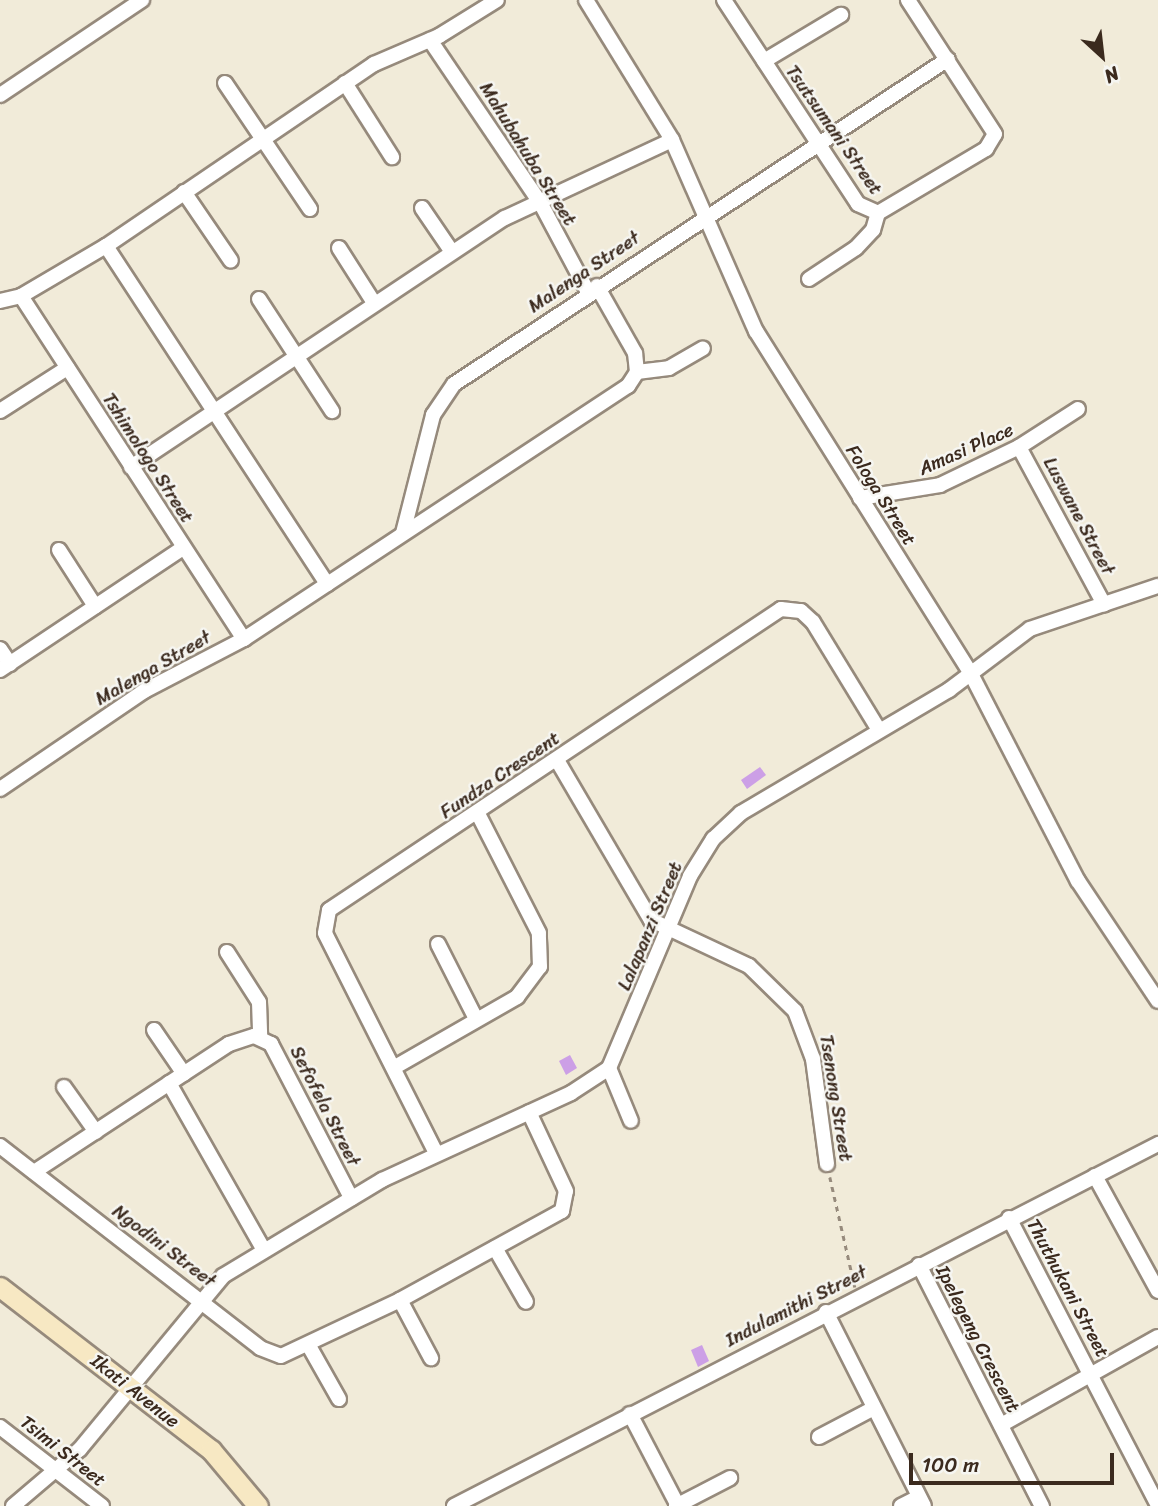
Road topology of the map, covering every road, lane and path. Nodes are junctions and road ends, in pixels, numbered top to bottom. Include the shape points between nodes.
1 (141, 0) edge
2 (497, 0) edge
3 (586, 0) edge
4 (723, 0) edge
5 (908, 0) edge
6 (841, 15) dead end
7 (430, 40) junction
8 (948, 59) junction
9 (764, 61) junction
10 (225, 83) dead end
11 (345, 83) junction
12 (0, 95) edge
13 (261, 140) junction
14 (672, 140) junction
15 (815, 140) junction
16 (392, 157) dead end
17 (184, 192) junction
18 (541, 204) junction
19 (422, 208) dead end
20 (310, 209) dead end
21 (878, 213) junction
22 (704, 216) junction
23 (106, 246) junction
24 (339, 248) dead end
25 (452, 252) junction
26 (230, 261) dead end
27 (809, 279) dead end
28 (592, 289) junction
29 (21, 296) junction
30 (259, 299) dead end
31 (0, 301) edge
32 (374, 303) junction
33 (704, 348) dead end
34 (296, 357) junction
35 (67, 368) junction
36 (637, 372) junction
37 (1078, 409) dead end
38 (0, 411) edge
39 (214, 411) junction
40 (332, 411) dead end
41 (1020, 447) junction
42 (131, 467) junction
43 (860, 498) junction
44 (402, 533) junction
45 (183, 548) junction
46 (59, 550) dead end
47 (327, 584) junction
48 (1158, 586) edge
49 (1104, 604) junction
50 (95, 606) junction
51 (244, 639) junction
52 (0, 649) edge
53 (5, 667) edge
54 (971, 674) junction
55 (879, 730) junction
56 (557, 760) junction
57 (0, 789) edge
58 (478, 814) junction
59 (668, 930) junction
60 (438, 944) dead end
61 (227, 952) dead end
62 (1158, 1002) edge
63 (476, 1019) junction
64 (154, 1030) dead end
65 (260, 1037) junction
66 (395, 1067) junction
67 (609, 1068) junction
68 (184, 1074) junction
69 (169, 1083) junction
70 (64, 1087) dead end
71 (529, 1112) junction
72 (631, 1121) dead end
73 (96, 1132) junction
74 (1158, 1144) edge
75 (0, 1146) edge
76 (436, 1153) junction
77 (827, 1164) joint
78 (34, 1172) junction
79 (1095, 1176) junction
80 (351, 1198) junction
81 (1009, 1218) junction
82 (495, 1248) junction
83 (264, 1250) junction
84 (919, 1265) junction
85 (0, 1287) edge
86 (1158, 1292) edge
87 (201, 1297) junction
88 (856, 1297) junction
89 (400, 1300) junction
90 (526, 1302) dead end
91 (826, 1312) junction
92 (1158, 1337) edge
93 (309, 1346) junction
94 (432, 1358) dead end
95 (1092, 1376) junction
96 (132, 1389) junction
97 (339, 1399) dead end
98 (874, 1408) junction
99 (630, 1414) junction
100 (1001, 1425) junction
101 (0, 1427) edge
102 (819, 1437) dead end
103 (57, 1473) junction
104 (730, 1478) dead end
105 (922, 1501) edge
106 (13, 1506) edge
107 (102, 1506) edge
108 (258, 1506) edge
109 (454, 1506) edge
110 (677, 1506) edge
111 (901, 1506) edge
112 (1041, 1506) edge
113 (1157, 1506) edge

1 - 12 street
2 - 7 street
3 - 14 street, Fologa Street
4 - 9 street, Tsutsumani Street
5 - 8 street
6 - 9 street, Tsutsumani Street
7 - 11 street
7 - 18 street, Mahubahuba Street
8 - 15 street, Malenga Street
8 - 21 street via 990,120 993,139 894,209
9 - 15 street, Tsutsumani Street
10 - 13 street
11 - 13 street
11 - 16 street
13 - 17 street
13 - 20 street
14 - 18 street
14 - 22 street, Fologa Street
15 - 21 street, Tsutsumani Street via 858,204
15 - 22 street, Malenga Street
17 - 23 street
17 - 26 street
18 - 25 street
18 - 28 street, Mahubahuba Street
19 - 25 street
21 - 27 street via 873,230 856,248
22 - 28 street, Malenga Street
22 - 43 street, Fologa Street via 756,331
23 - 29 street
23 - 39 street
24 - 32 street
25 - 32 street
28 - 36 street, Mahubahuba Street via 635,353
28 - 44 street, Malenga Street via 444,394 428,431
29 - 31 street
29 - 35 street, Tshimologo Street
30 - 34 street
32 - 34 street
33 - 36 street via 669,368
34 - 39 street
34 - 40 street
35 - 38 street
35 - 42 street, Tshimologo Street
36 - 44 street via 619,393
37 - 41 street, Amasi Place
39 - 42 street
39 - 47 street
41 - 43 street, Amasi Place via 932,488
41 - 49 street, Luswane Street
42 - 45 street, Tshimologo Street
43 - 54 street, Fologa Street
44 - 47 street, Malenga Street
45 - 50 street
45 - 51 street, Tshimologo Street
46 - 50 street
47 - 51 street, Malenga Street
48 - 49 street, Lalapanzi Street
49 - 54 street, Lalapanzi Street via 1030,629
50 - 53 street
51 - 57 street, Malenga Street via 144,691
52 - 53 street
54 - 55 street, Lalapanzi Street
54 - 62 street, Fologa Street via 1078,881
55 - 56 street, Fundza Crescent via 813,622 791,608 768,616
55 - 59 street, Lalapanzi Street via 726,825 690,876
56 - 58 street, Fundza Crescent
56 - 59 street, Tsenong Street via 638,904
58 - 63 street via 533,920 542,955 527,988
58 - 66 street, Fundza Crescent via 333,906 323,921
59 - 67 street, Lalapanzi Street
59 - 77 street, Tsenong Street via 749,966 795,1011 813,1059
60 - 63 street
61 - 65 street via 259,1002
63 - 66 street
64 - 68 street
65 - 68 street via 229,1044
65 - 80 street, Sefofela Street via 279,1058
66 - 76 street, Fundza Crescent
67 - 71 street
67 - 72 street
68 - 69 street
69 - 73 street
69 - 83 street
70 - 73 street
71 - 76 street
71 - 82 street, Ngodini Street via 563,1182 566,1204
73 - 78 street
74 - 79 street, Indulamithi Street
75 - 78 street, Ngodini Street
76 - 80 street
77 - 88 path, Tsenong Street
78 - 87 street, Ngodini Street
79 - 81 street, Indulamithi Street
79 - 86 street
80 - 83 street
81 - 84 street, Indulamithi Street
81 - 95 street, Thuthukani Street
82 - 89 street, Ngodini Street
82 - 90 street
83 - 87 street
84 - 88 street, Indulamithi Street
84 - 100 street, Ipelegeng Crescent
85 - 96 street, Ikati Avenue
87 - 93 street, Ngodini Street via 270,1354
87 - 96 street
88 - 91 street, Indulamithi Street
89 - 93 street, Ngodini Street
89 - 94 street
91 - 98 street
91 - 99 street, Indulamithi Street
92 - 95 street
93 - 97 street
95 - 100 street
95 - 113 street, Thuthukani Street
96 - 103 street
96 - 108 street, Ikati Avenue via 211,1450
98 - 102 street
98 - 105 street
99 - 109 street, Indulamithi Street
99 - 110 street
100 - 112 street, Ipelegeng Crescent
101 - 103 street, Tsimi Street
103 - 106 street
103 - 107 street, Tsimi Street
104 - 110 street
105 - 111 street

